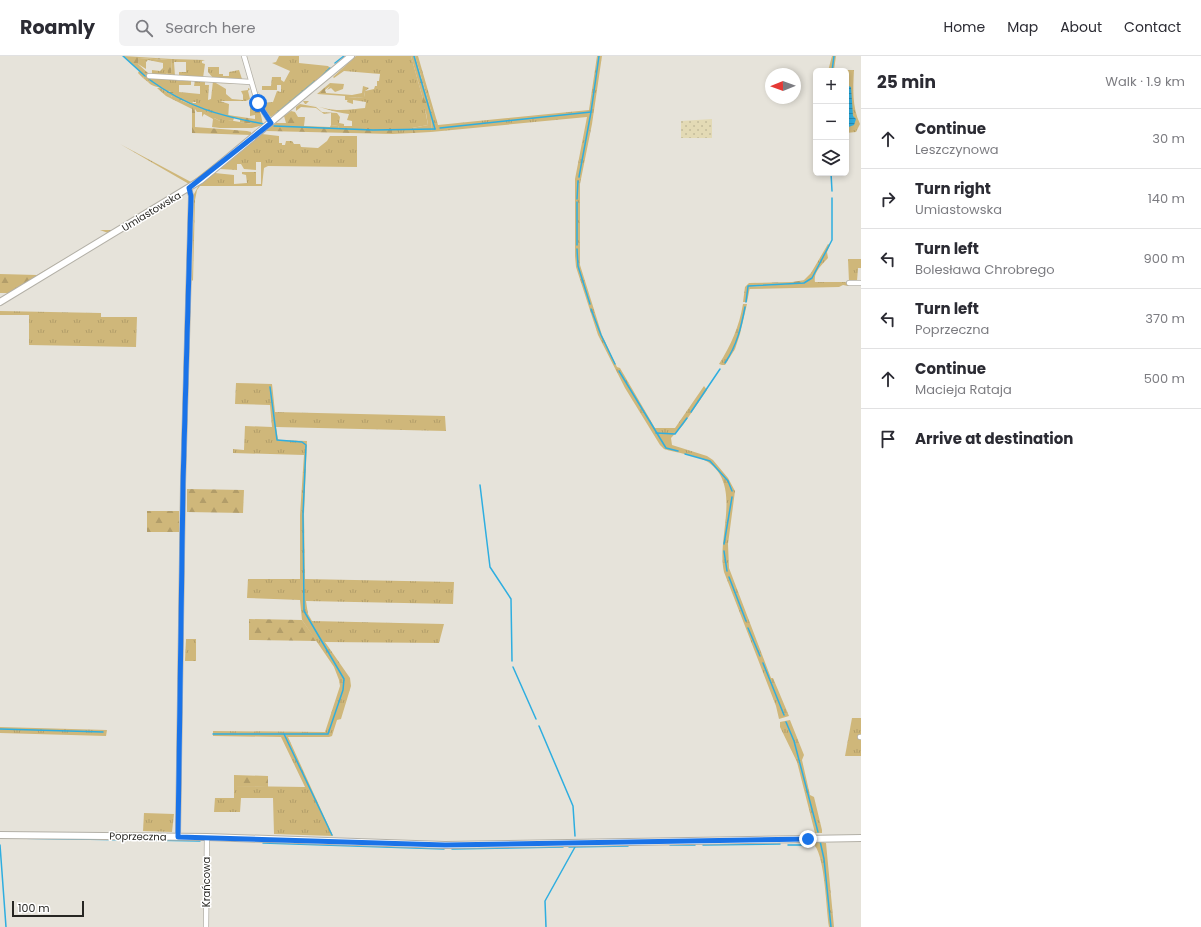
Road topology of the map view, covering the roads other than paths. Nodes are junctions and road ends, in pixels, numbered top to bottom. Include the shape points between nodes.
1 (244, 56) edge
2 (351, 56) edge
3 (149, 76) dead end
4 (252, 82) junction
5 (271, 123) junction
6 (189, 188) junction
7 (849, 283) dead end
8 (861, 283) edge
9 (0, 302) edge
10 (0, 834) edge
11 (178, 837) junction
12 (207, 837) junction
13 (861, 838) edge
14 (206, 927) edge

1 - 4 street
2 - 5 street, Umiastowska
3 - 4 street
4 - 5 street via 260,107
5 - 6 street, Umiastowska
6 - 9 street, Umiastowska
6 - 11 street via 191,196 183,484
7 - 8 street
10 - 11 street, Poprzeczna
11 - 12 street, Poprzeczna
12 - 13 street, Poprzeczna via 445,845
12 - 14 street, Krańcowa

